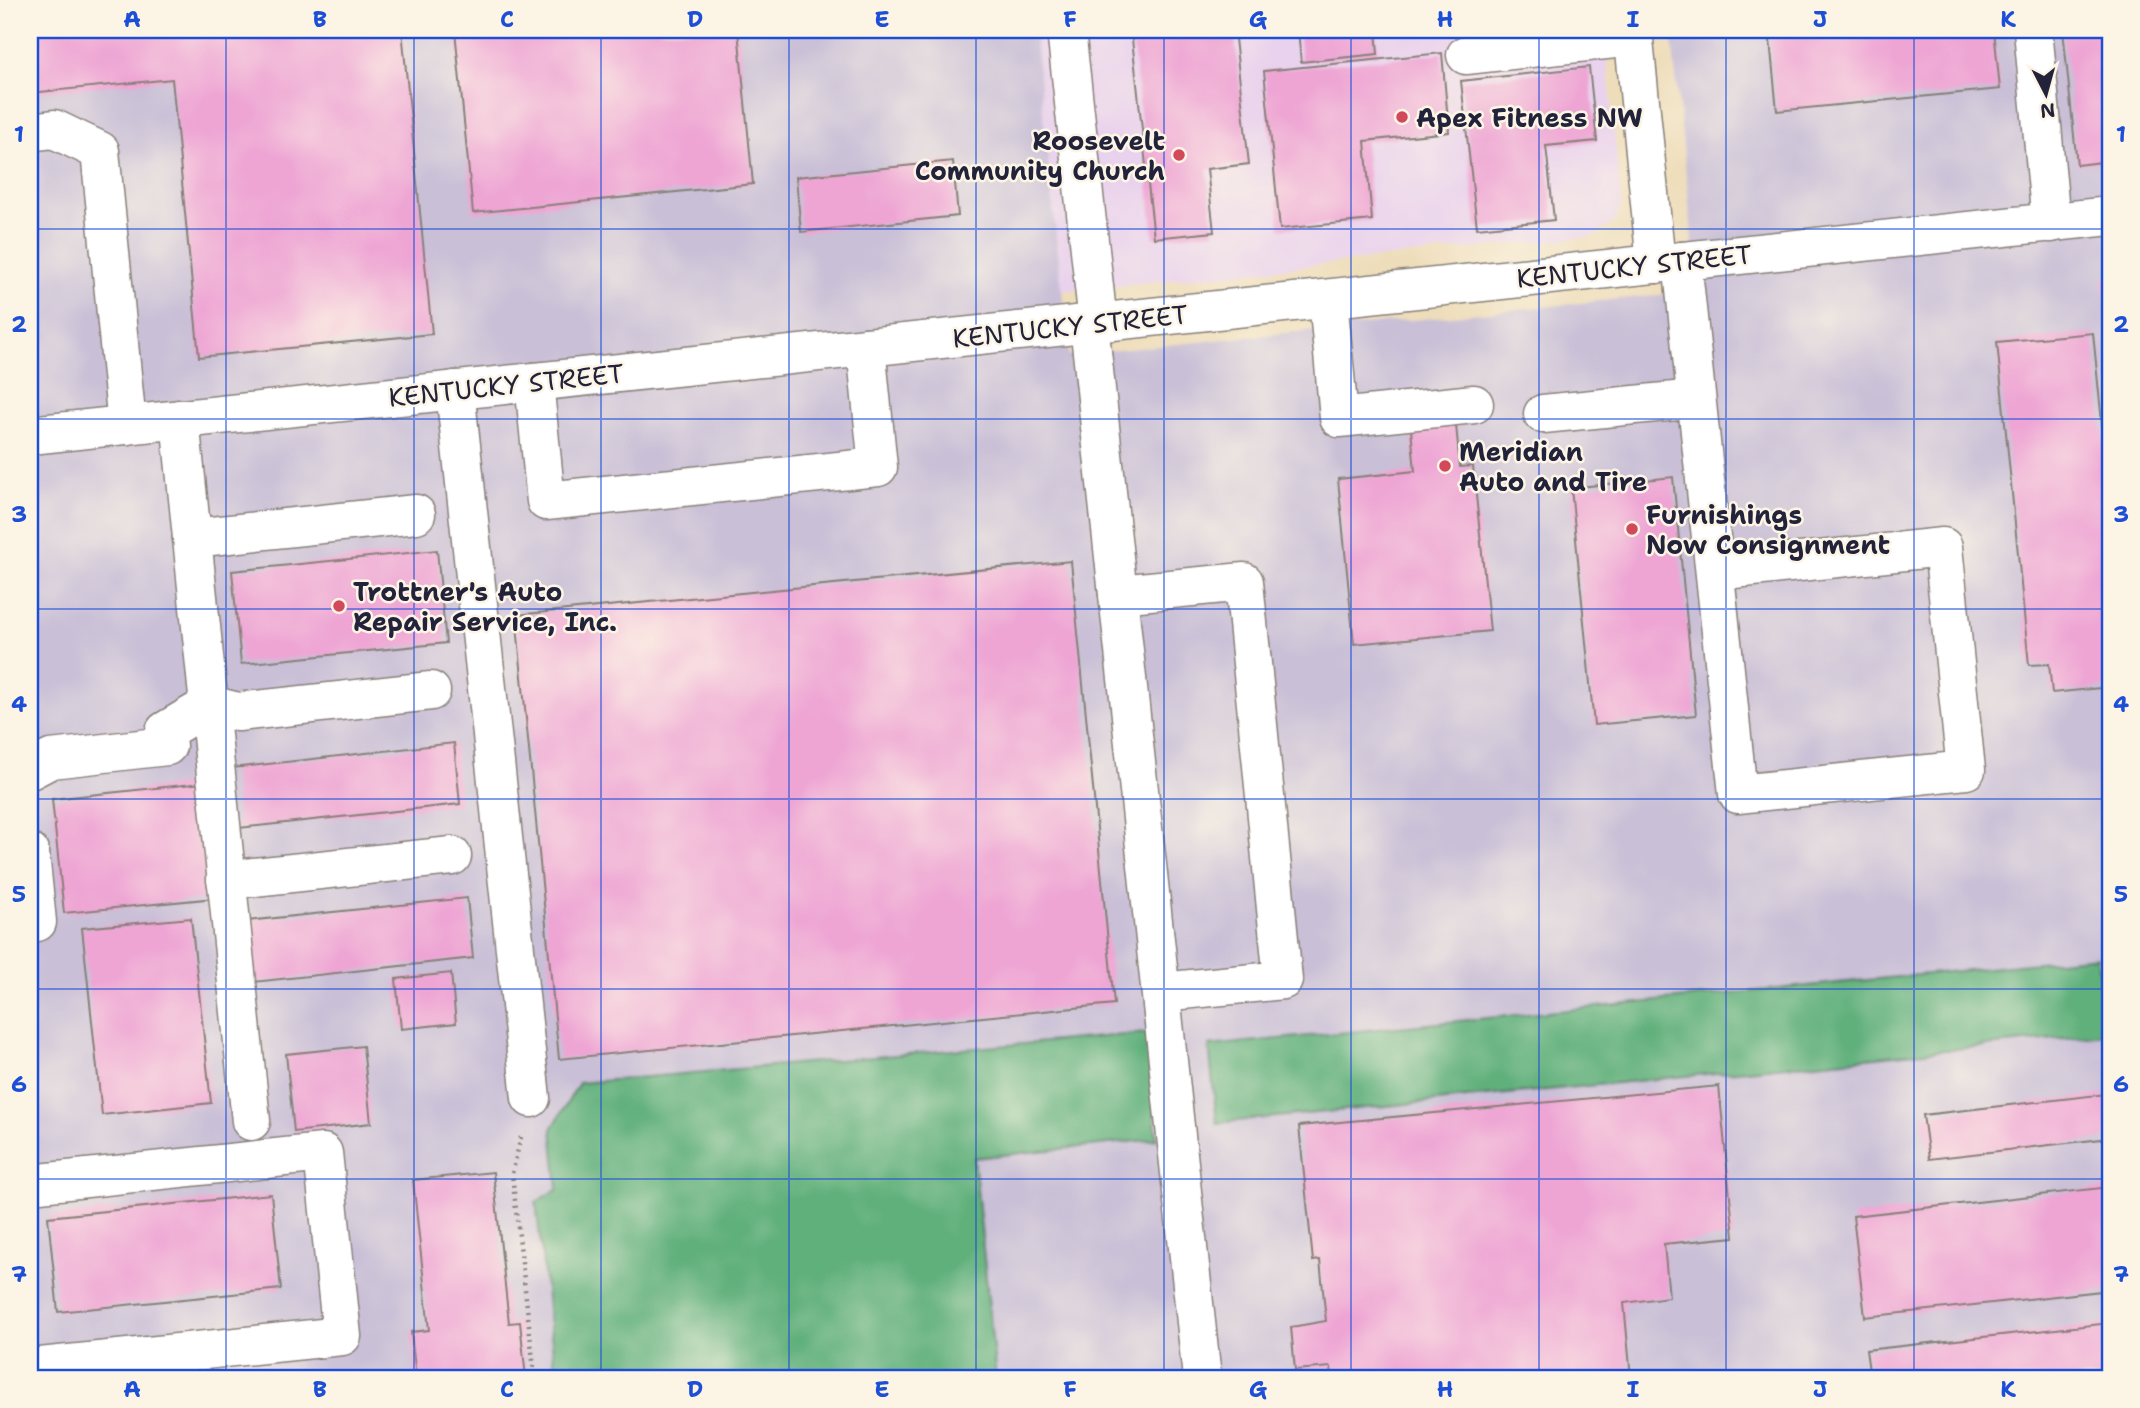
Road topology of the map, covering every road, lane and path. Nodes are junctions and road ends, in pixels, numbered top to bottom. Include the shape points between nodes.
1 (1066, 30) edge
2 (2033, 30) edge
3 (1633, 33) edge
4 (1466, 55) dead end
5 (30, 132) edge
6 (2110, 216) edge
7 (2051, 223) junction
8 (1669, 263) junction
9 (1328, 299) junction
10 (1094, 323) junction
11 (866, 347) junction
12 (534, 382) junction
13 (456, 390) junction
14 (1696, 399) junction
15 (1474, 404) dead end
16 (1543, 414) dead end
17 (180, 419) junction
18 (127, 425) junction
19 (30, 435) edge
20 (416, 514) dead end
21 (192, 538) junction
22 (1714, 571) junction
23 (1118, 594) junction
24 (431, 691) dead end
25 (209, 705) junction
26 (30, 771) edge
27 (30, 853) edge
28 (452, 856) dead end
29 (226, 880) junction
30 (37, 922) dead end
31 (1161, 992) junction
32 (531, 1098) joint
33 (251, 1121) dead end
34 (30, 1184) edge
35 (30, 1368) edge
36 (535, 1378) edge
37 (1202, 1378) edge

1 - 10 street
2 - 7 street
3 - 4 street
3 - 8 street
5 - 18 street via 54,129 100,151
6 - 7 street, KENTUCKY STREET
7 - 8 street, KENTUCKY STREET
8 - 9 street, KENTUCKY STREET
8 - 14 street
9 - 10 street, KENTUCKY STREET
9 - 15 street via 1339,418
10 - 11 street, KENTUCKY STREET
10 - 23 street
11 - 12 street, KENTUCKY STREET
11 - 12 street via 878,467 546,501
12 - 13 street, KENTUCKY STREET
13 - 17 street, KENTUCKY STREET
13 - 32 street
14 - 16 street
14 - 22 street
17 - 18 street, KENTUCKY STREET
17 - 21 street
18 - 19 street, KENTUCKY STREET
20 - 21 street
21 - 25 street
22 - 22 street via 1738,794 1966,770 1943,547
23 - 31 street
23 - 31 street via 1244,582 1283,980
24 - 25 street via 238,712
25 - 26 street via 166,731 167,746 51,759
25 - 29 street
27 - 30 street
28 - 29 street
29 - 33 street
31 - 37 street
32 - 36 path via 512,1174
34 - 35 street via 323,1153 342,1336

